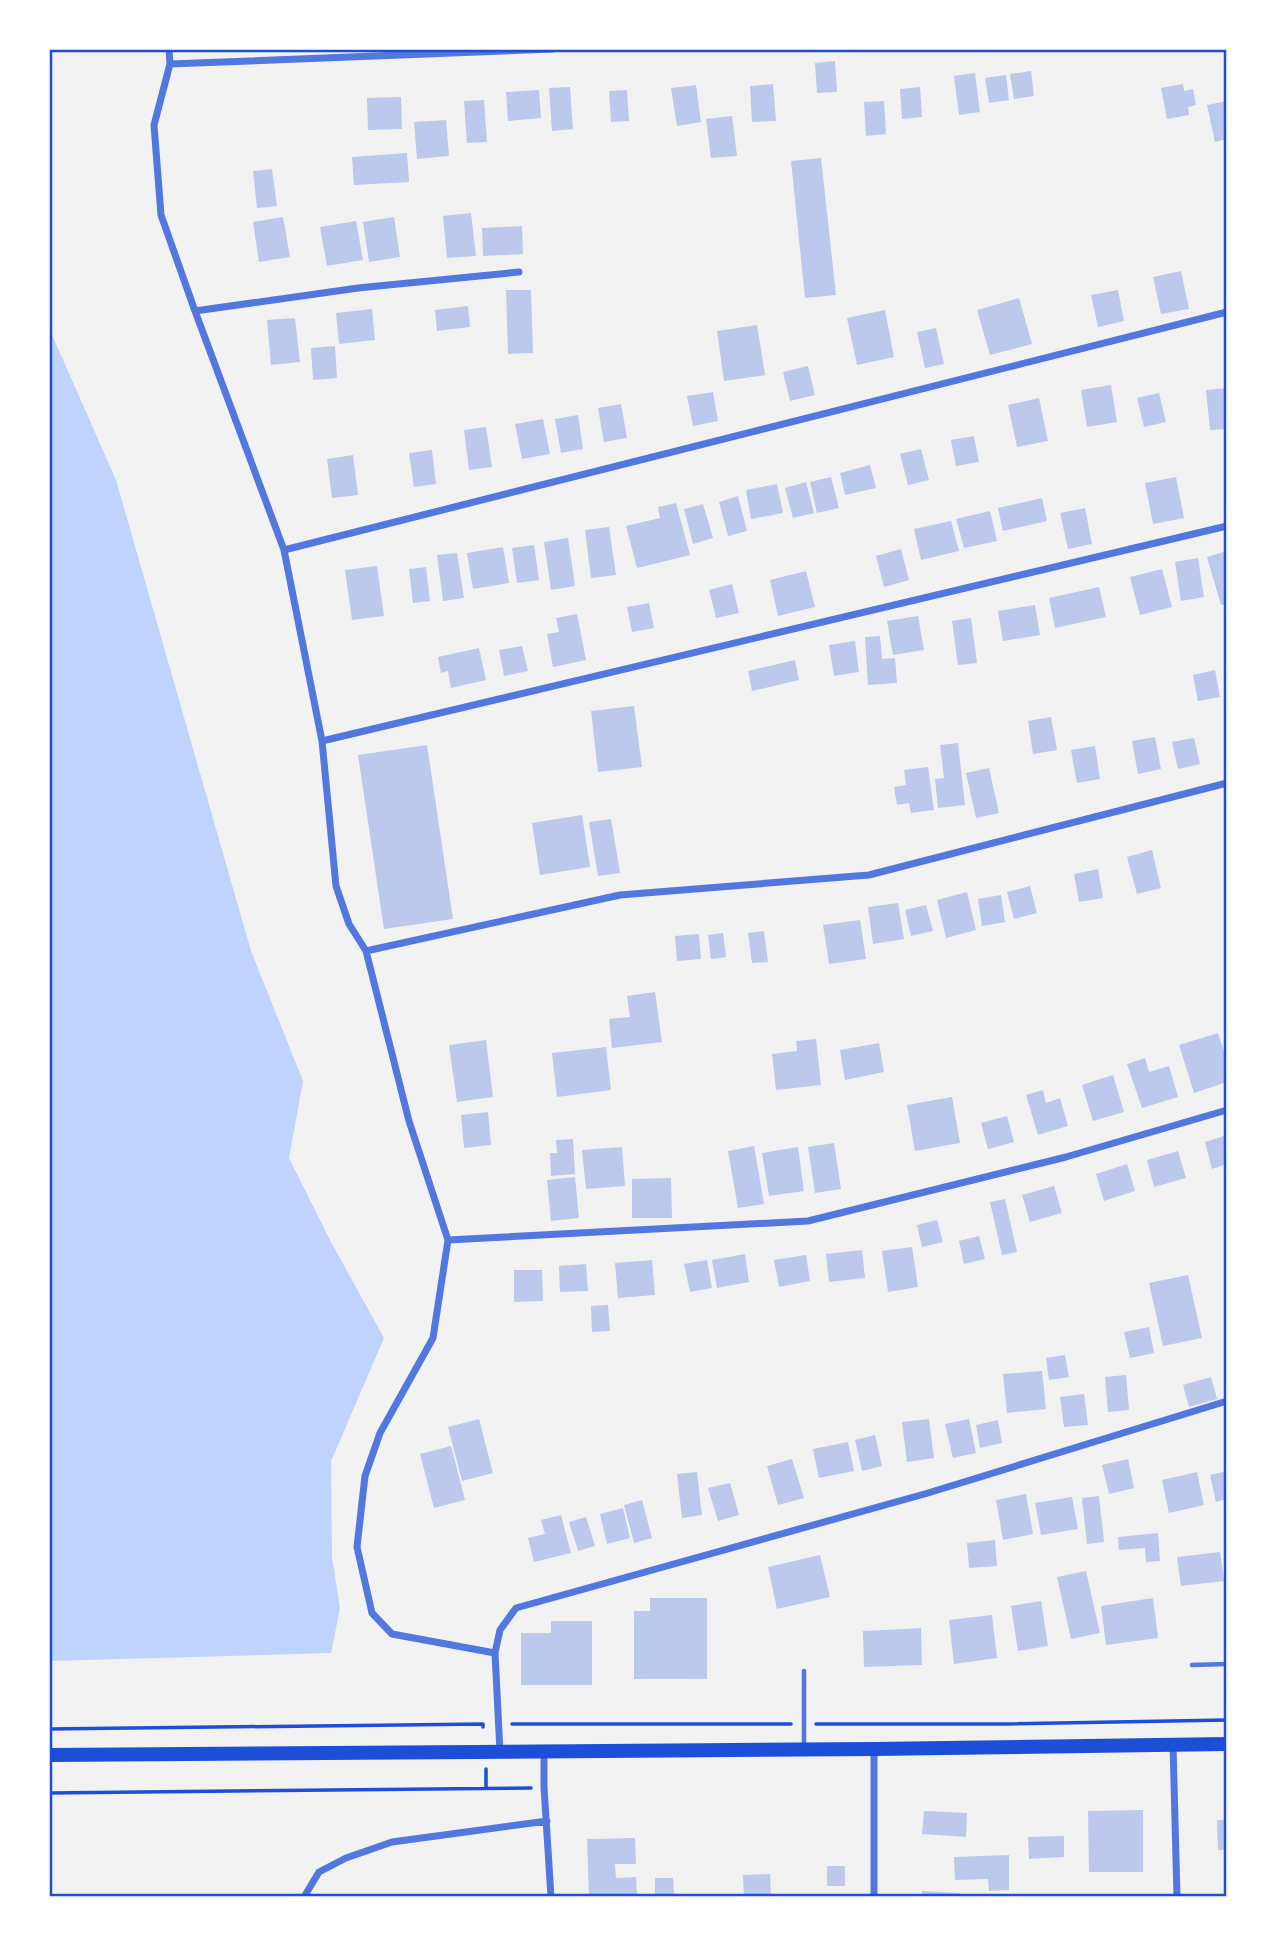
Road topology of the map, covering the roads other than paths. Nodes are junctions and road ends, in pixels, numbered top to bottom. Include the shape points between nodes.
1 (169, 49) edge
2 (553, 49) edge
3 (170, 64) junction
4 (519, 272) dead end
5 (195, 311) junction
6 (1227, 312) edge
7 (1227, 526) edge
8 (284, 550) junction
9 (322, 741) junction
10 (1227, 783) edge
11 (366, 951) junction
12 (1227, 1110) edge
13 (448, 1240) junction
14 (1227, 1401) edge
15 (495, 1653) junction
16 (1227, 1664) edge
17 (1192, 1665) dead end
18 (804, 1671) dead end
19 (1173, 1744) junction
20 (1227, 1744) edge
21 (804, 1749) junction
22 (874, 1749) junction
23 (492, 1751) junction
24 (544, 1751) junction
25 (49, 1755) edge
26 (547, 1821) junction
27 (304, 1897) edge
28 (551, 1897) edge
29 (874, 1897) edge
30 (1177, 1897) edge

1 - 3 street
2 - 3 street
3 - 5 street via 154,125 157,184 161,215
4 - 5 street
5 - 8 street
6 - 8 street
7 - 9 street
8 - 9 street
9 - 11 street via 337,886 349,924
10 - 11 street via 869,875 620,895
11 - 13 street via 409,1121
12 - 13 street via 1066,1157 808,1221
13 - 15 street via 433,1338 380,1433 365,1476 357,1547 372,1613 392,1634
14 - 15 street via 928,1493 516,1608 500,1630
15 - 23 street via 498,1724
16 - 17 lane
18 - 21 lane
19 - 20 main road
19 - 22 main road
19 - 30 street
21 - 22 main road
21 - 24 main road
22 - 29 street
23 - 24 main road
23 - 25 main road
24 - 26 street
26 - 27 street via 392,1842 319,1872
26 - 28 street

